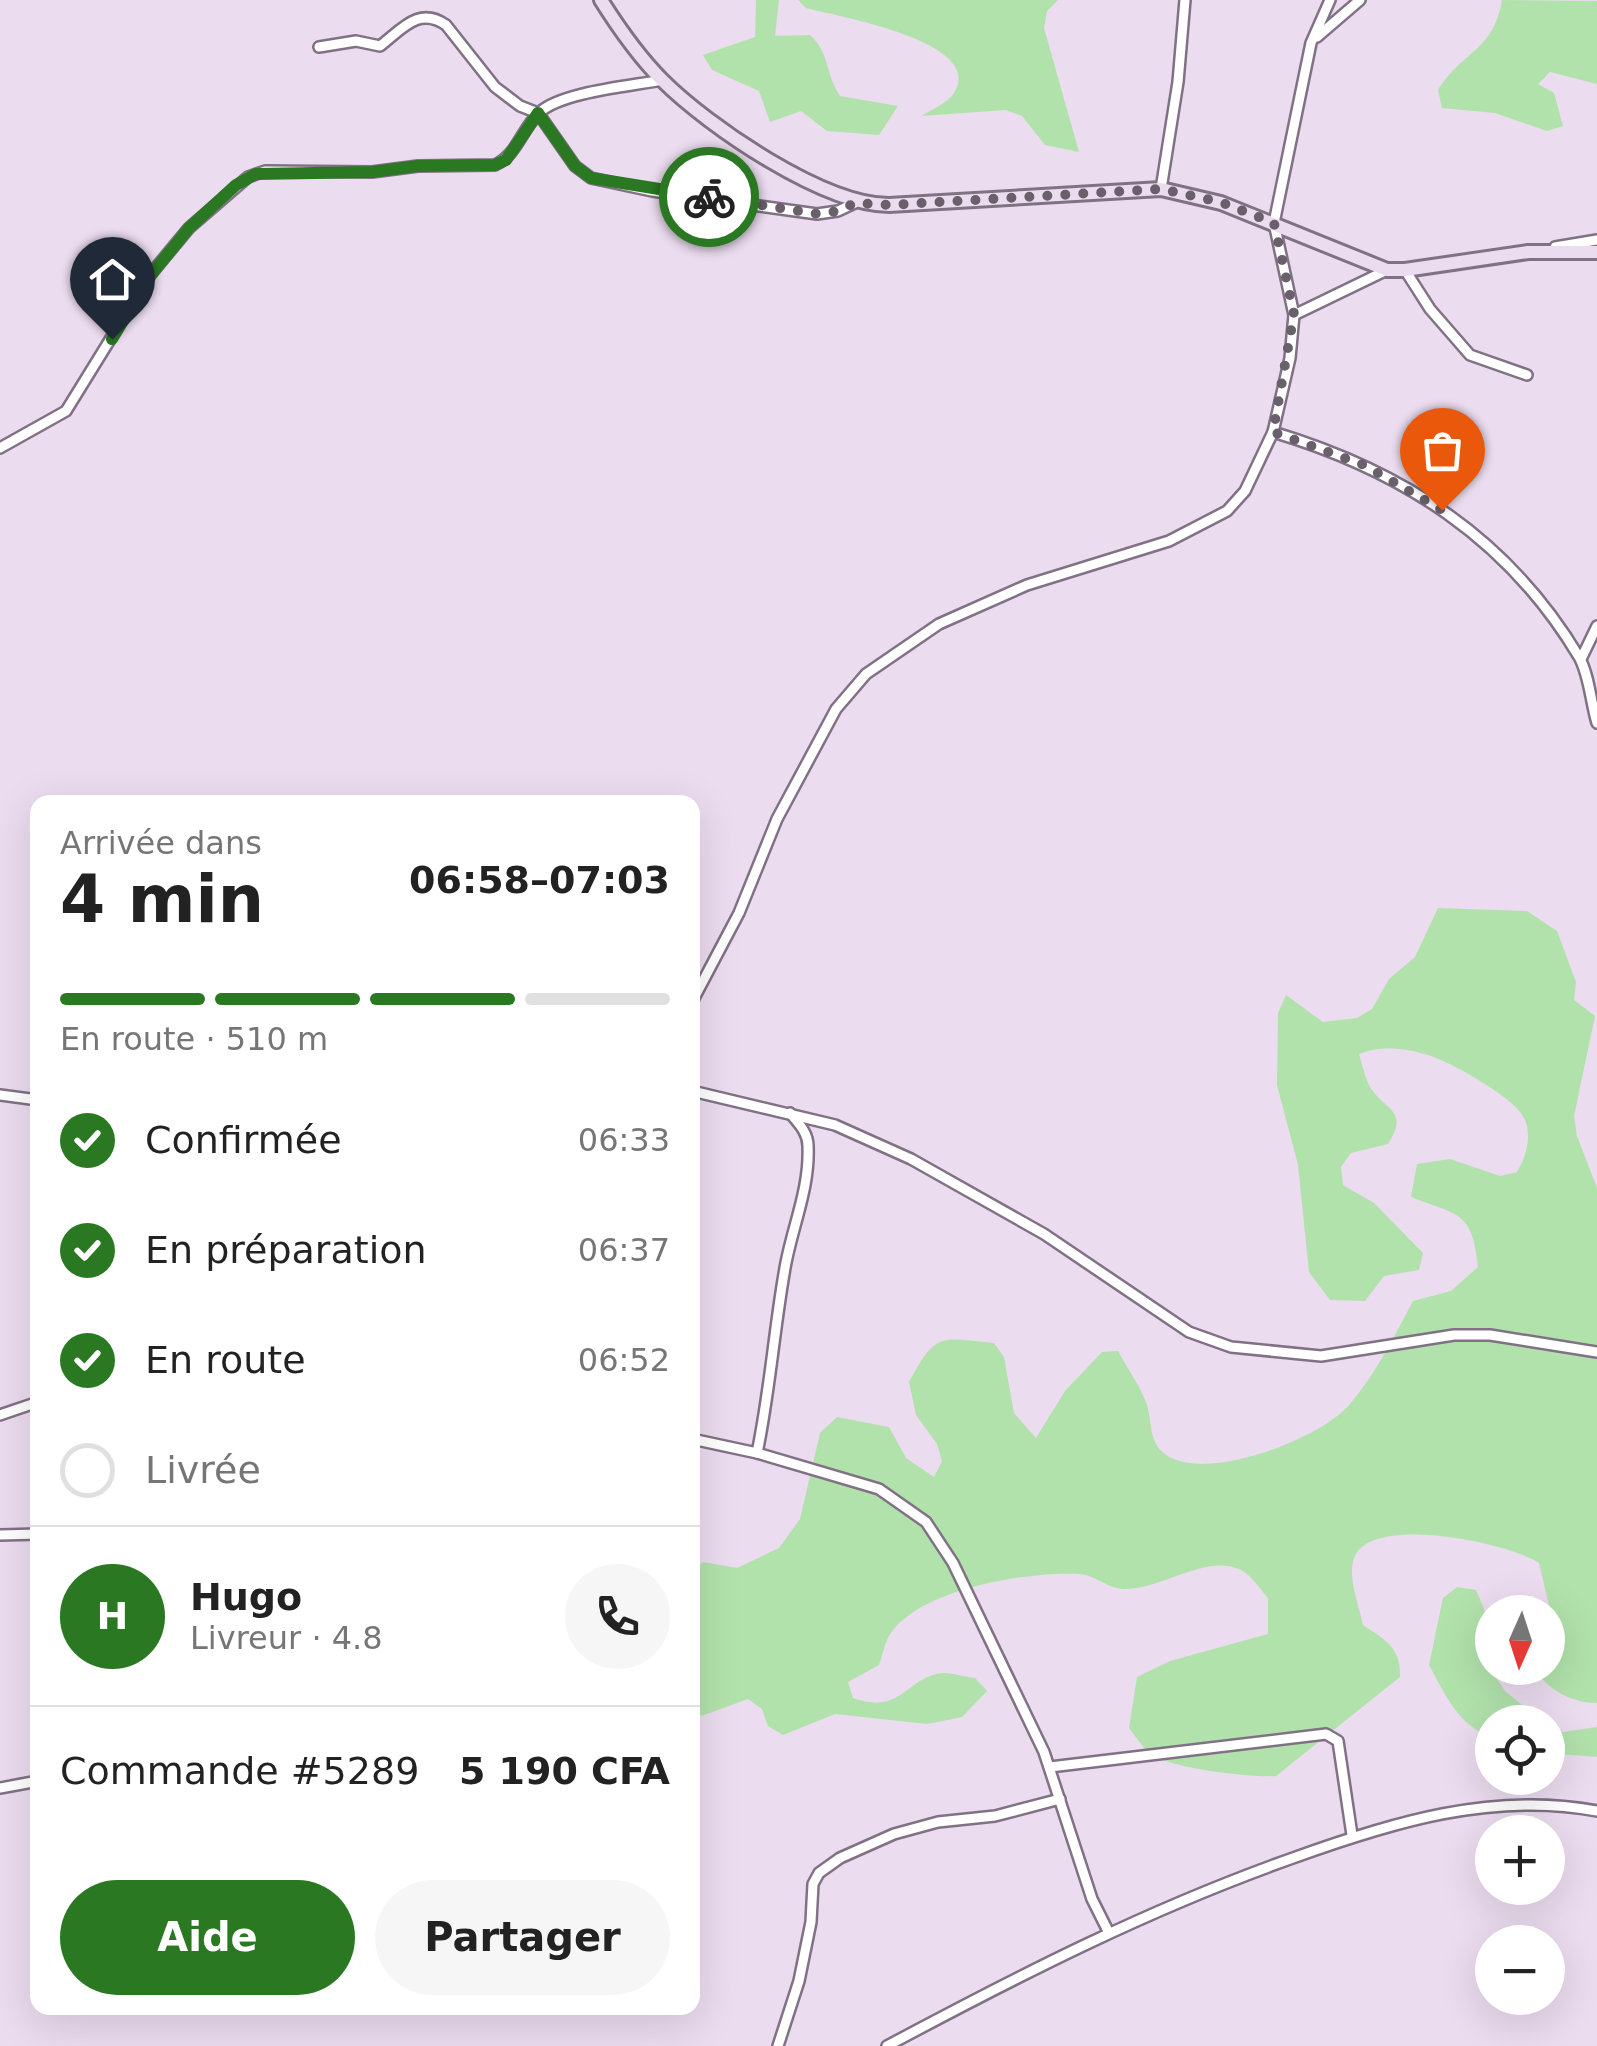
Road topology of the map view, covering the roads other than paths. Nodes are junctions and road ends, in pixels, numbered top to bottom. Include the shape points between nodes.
1 (601, 0) edge
2 (1185, 0) edge
3 (1330, 0) edge
4 (1360, 0) edge
5 (1311, 43) junction
6 (319, 48) dead end
7 (662, 80) junction
8 (538, 113) junction
9 (1161, 189) junction
10 (855, 203) junction
11 (1274, 223) junction
12 (1597, 240) edge
13 (1528, 252) junction
14 (1597, 252) edge
15 (1387, 270) junction
16 (1404, 270) junction
17 (1294, 314) junction
18 (1526, 375) dead end
19 (1273, 432) junction
20 (0, 448) edge
21 (1594, 629) edge
22 (1569, 645) junction
23 (1580, 659) junction
24 (1597, 723) edge
25 (700, 987) edge
26 (700, 1094) edge
27 (0, 1095) edge
28 (30, 1099) edge
29 (790, 1113) junction
30 (1597, 1352) edge
31 (30, 1405) edge
32 (0, 1416) edge
33 (700, 1441) edge
34 (757, 1453) junction
35 (30, 1534) edge
36 (0, 1536) edge
37 (1050, 1767) junction
38 (30, 1782) edge
39 (0, 1788) edge
40 (1060, 1799) junction
41 (1597, 1811) edge
42 (1352, 1835) junction
43 (1108, 1931) junction
44 (778, 2046) edge
45 (887, 2046) edge

1 - 7 street
2 - 9 street
3 - 5 street
4 - 5 street
5 - 11 street
6 - 8 street via 380,46 414,18 436,18 495,87
7 - 8 street
7 - 10 street via 736,140
8 - 10 street via 591,178 818,214
8 - 20 street via 506,160 495,165 265,172 248,178 189,228 150,276 66,410
9 - 10 street
9 - 11 street
11 - 15 street
11 - 17 street
12 - 13 street
13 - 14 street
13 - 16 street
15 - 16 street
15 - 17 street
16 - 18 street via 1470,355
17 - 19 street
19 - 22 street via 1364,465 1472,530 1504,557
19 - 25 street via 1245,491 1227,510 1169,541 1027,585 939,624 866,674 836,709 777,819
21 - 22 street
21 - 23 street
22 - 23 street
23 - 24 street
26 - 29 street
27 - 28 street
29 - 30 street via 835,1125 992,1202 1189,1332 1231,1347 1321,1356 1490,1335
29 - 34 street via 808,1144 804,1200 786,1264
31 - 32 street
33 - 34 street
34 - 37 street via 879,1490 926,1522 953,1562
35 - 36 street
37 - 40 street
37 - 42 street via 1326,1734 1338,1741
38 - 39 street
40 - 43 street
40 - 44 street via 894,1834 818,1874 799,1980
41 - 42 street via 1546,1804 1462,1810
42 - 43 street
43 - 45 street

